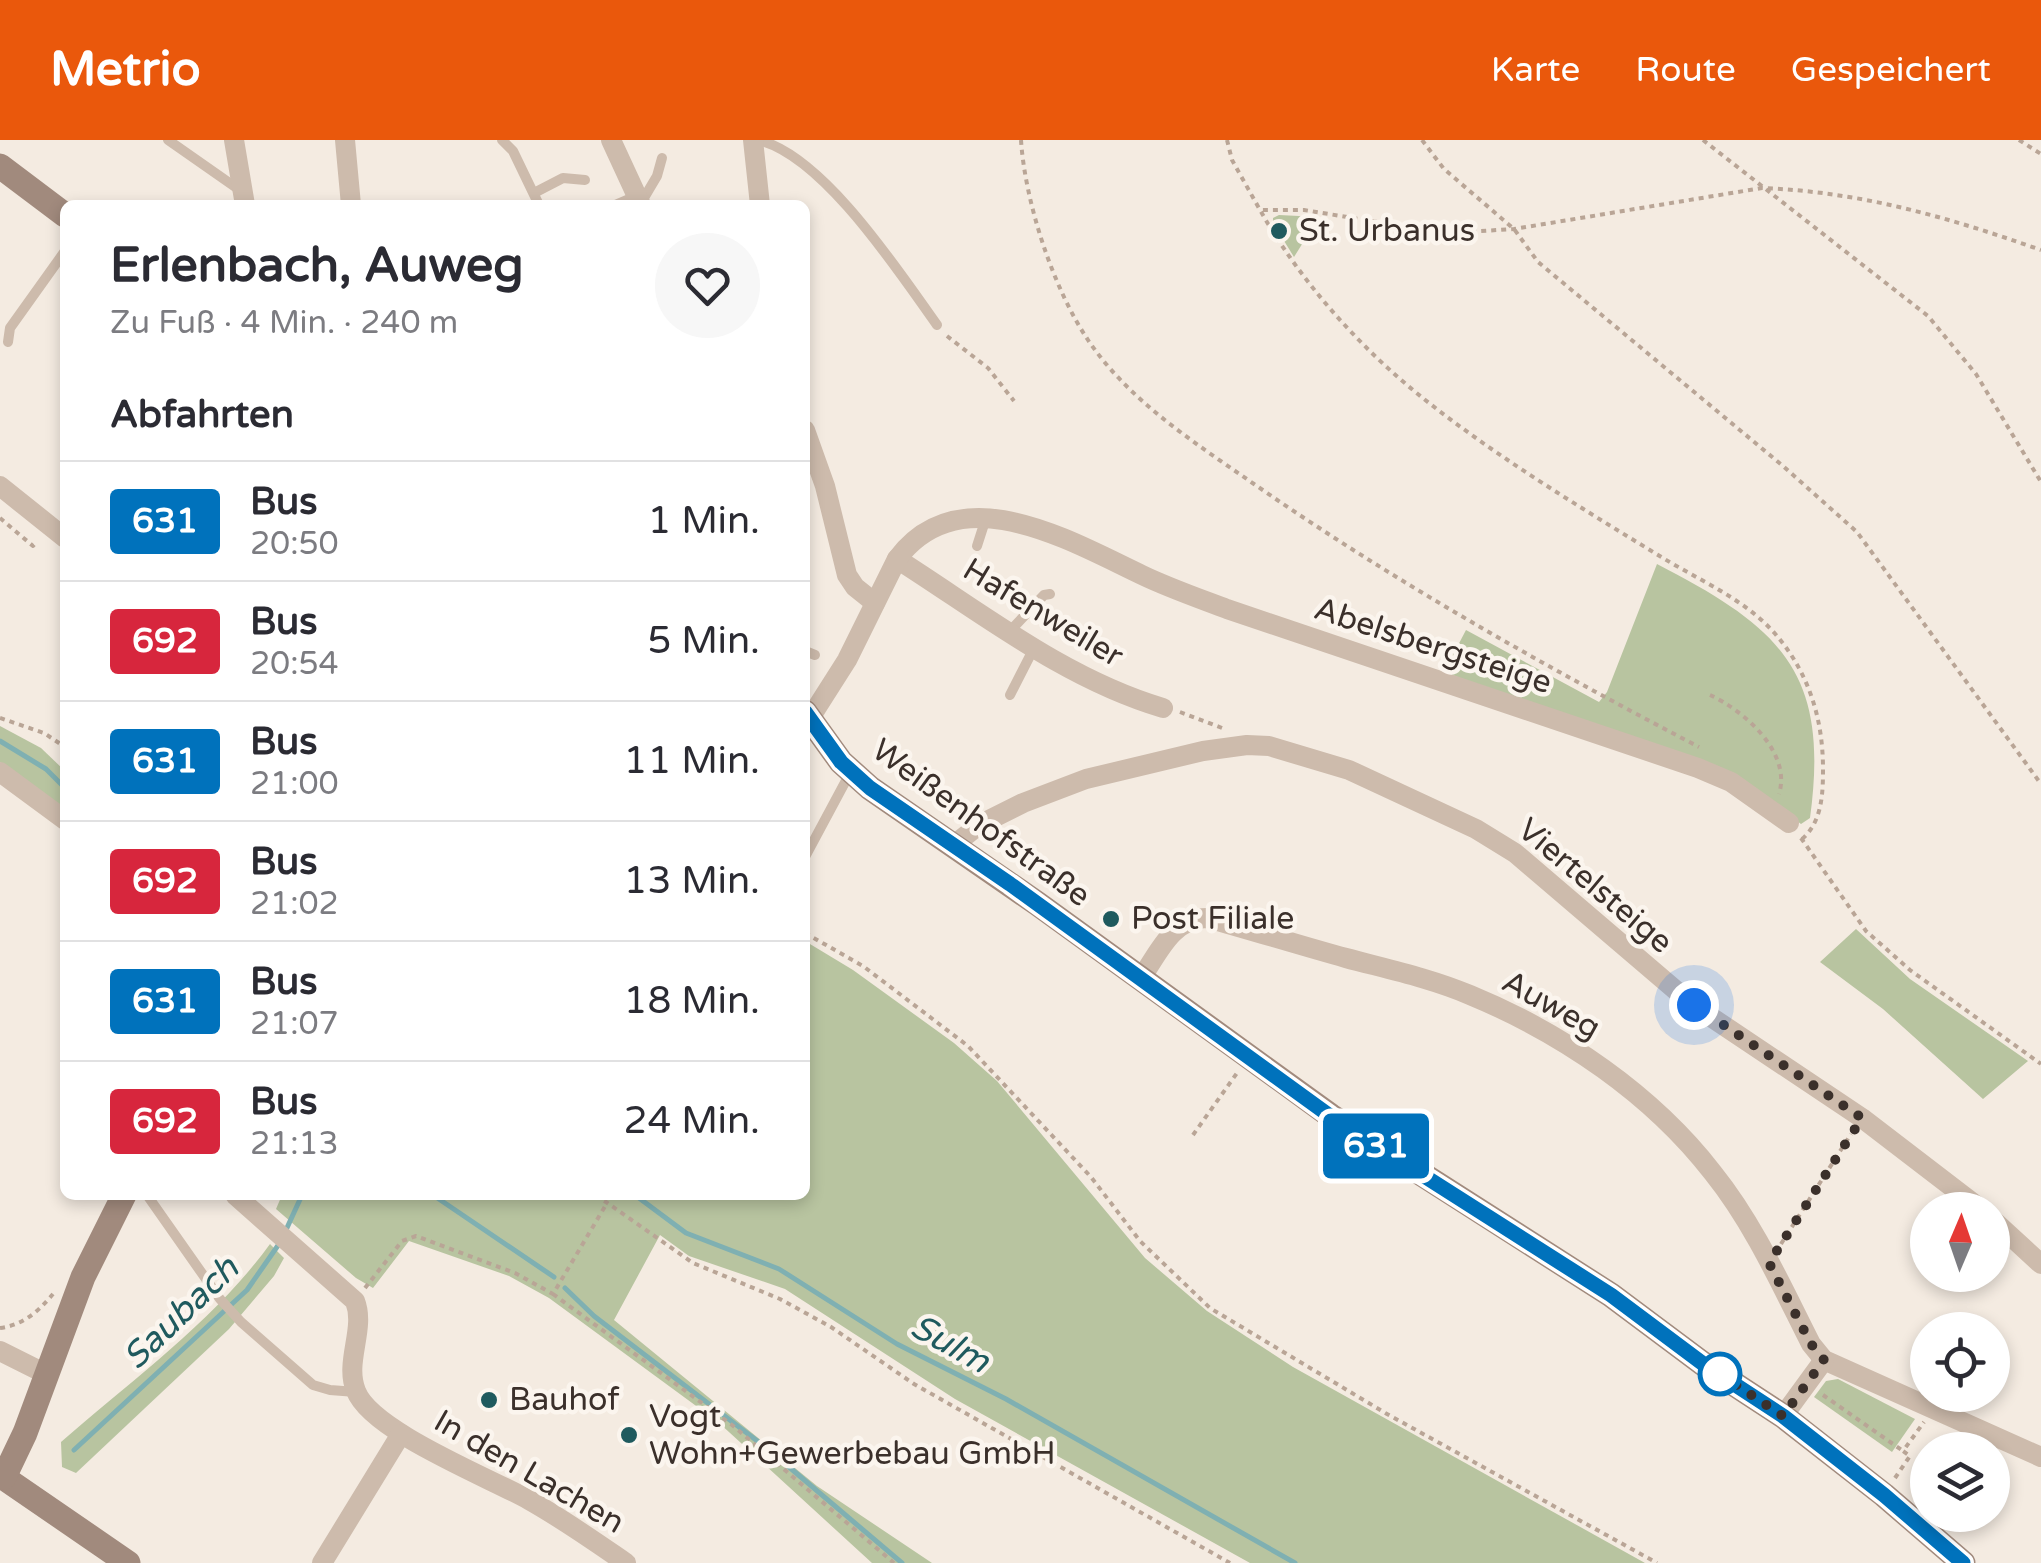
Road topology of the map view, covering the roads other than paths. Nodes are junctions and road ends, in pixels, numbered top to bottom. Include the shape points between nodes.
1 (168, 140) edge
2 (234, 140) edge
3 (345, 140) edge
4 (502, 140) edge
5 (610, 140) edge
6 (755, 140) edge
7 (662, 158) dead end
8 (0, 166) edge
9 (585, 180) dead end
10 (534, 193) junction
11 (243, 198) edge
12 (351, 200) edge
13 (537, 200) edge
14 (638, 200) edge
15 (640, 200) edge
16 (760, 200) edge
17 (60, 211) edge
18 (60, 257) edge
19 (937, 325) road end
20 (8, 342) dead end
21 (813, 470) edge
22 (0, 486) edge
23 (986, 518) junction
24 (58, 532) edge
25 (1053, 533) joint
26 (977, 546) dead end
27 (897, 559) junction
28 (1050, 594) dead end
29 (874, 603) junction
30 (1010, 631) junction
31 (1035, 648) junction
32 (1010, 695) dead end
33 (1163, 708) road end
34 (810, 715) edge
35 (810, 723) edge
36 (0, 772) edge
37 (851, 772) junction
38 (60, 816) edge
39 (1796, 831) road end
40 (955, 844) junction
41 (810, 848) edge
42 (1140, 980) junction
43 (1959, 1192) edge
44 (122, 1200) edge
45 (151, 1200) edge
46 (240, 1200) edge
47 (2010, 1236) edge
48 (2041, 1264) edge
49 (0, 1351) edge
50 (1824, 1360) junction
51 (46, 1374) junction
52 (356, 1392) junction
53 (1783, 1416) junction
54 (401, 1434) junction
55 (2041, 1457) edge
56 (2, 1476) edge
57 (128, 1563) edge
58 (322, 1563) edge
59 (626, 1563) edge
60 (1963, 1563) edge

1 - 11 lane
2 - 11 street
3 - 12 street
4 - 10 lane
5 - 14 street
6 - 16 street
6 - 19 lane via 805,167 865,223
7 - 15 lane
8 - 17 street
9 - 10 lane via 563,178
10 - 13 lane
18 - 20 lane via 10,328
21 - 29 street via 847,575
22 - 24 street
23 - 25 street, Hafenweiler
23 - 26 lane
23 - 27 street, Hafenweiler via 928,532
25 - 39 street, Abelsbergsteige via 1227,609 1698,768 1731,782
27 - 29 street, Hafenweiler
27 - 30 street, Hafenweiler
28 - 30 lane
29 - 34 street, Hafenweiler via 848,660
30 - 31 street, Hafenweiler
31 - 32 lane
31 - 33 street, Hafenweiler via 1121,696
35 - 37 street, Weißenhofstraße
36 - 38 street
37 - 40 street, Weißenhofstraße
37 - 41 lane
40 - 42 street, Weißenhofstraße
40 - 43 street, Viertelsteige via 979,824 1086,779 1204,751 1247,745 1349,770 1516,853 1694,1005
42 - 50 street, Auweg via 1174,930 1207,918 1471,995 1541,1032 1613,1075 1716,1175
42 - 53 street, Weißenhofstraße via 1330,1116 1611,1295
44 - 51 street
45 - 52 lane via 240,1322 314,1385
46 - 52 street via 355,1301
47 - 48 street
49 - 51 street
50 - 53 street
50 - 55 street
51 - 56 street
52 - 54 street, In den Lachen
53 - 60 street, Weißenhofstraße
54 - 58 street, In den Lachen
54 - 59 street, In den Lachen via 529,1500
56 - 57 street

